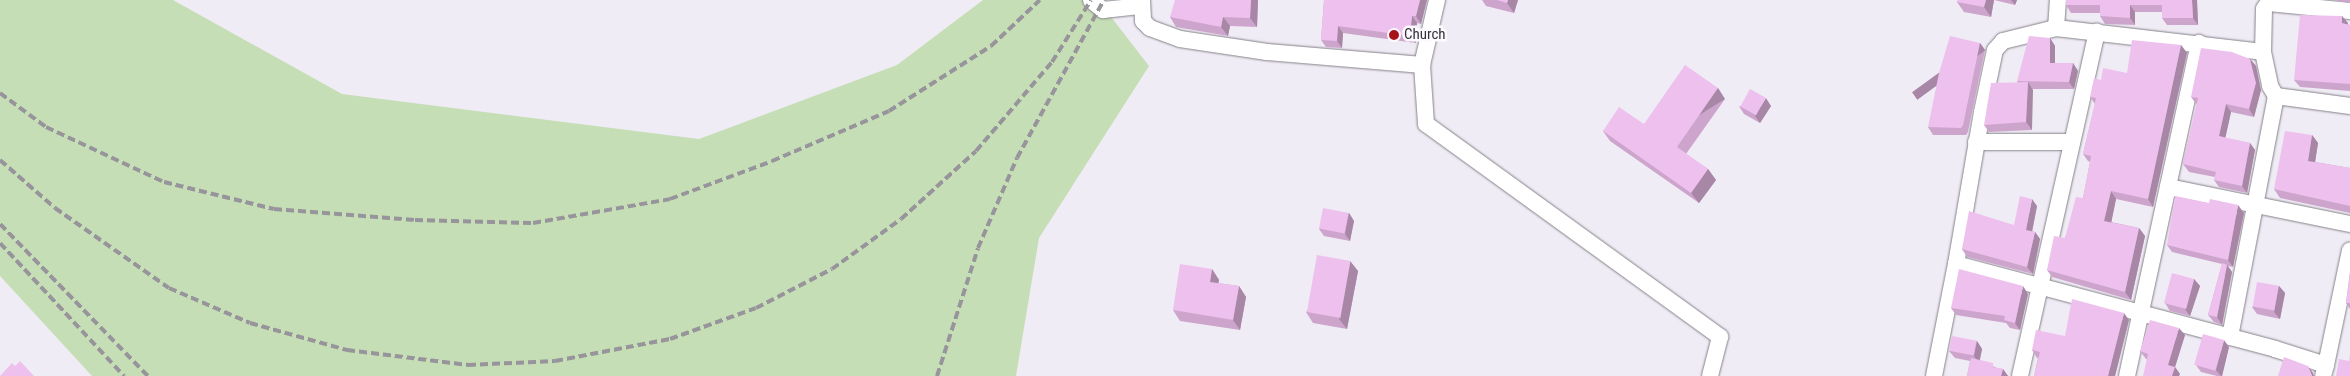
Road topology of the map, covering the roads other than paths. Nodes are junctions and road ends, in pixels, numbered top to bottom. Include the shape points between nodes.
1 (1091, 0) edge
2 (1437, 0) edge
3 (2058, 0) edge
4 (1141, 3) edge
5 (2350, 11) edge
6 (2056, 28) junction
7 (2097, 31) junction
8 (2199, 43) junction
9 (2263, 52) junction
10 (1422, 65) junction
11 (2276, 96) junction
12 (2350, 106) edge
13 (1976, 142) junction
14 (2072, 142) junction
15 (2168, 187) junction
16 (2257, 205) junction
17 (2350, 224) edge
18 (2350, 250) edge
19 (1956, 264) junction
20 (2040, 286) junction
21 (2344, 309) edge
22 (2141, 313) junction
23 (2230, 337) junction
24 (2324, 371) edge
25 (1710, 376) edge
26 (1934, 376) edge
27 (2020, 376) edge
28 (2127, 376) edge

1 - 4 street via 1103,10
2 - 10 street
3 - 6 street
4 - 10 street via 1142,21 1150,28 1180,39 1267,52
5 - 9 street via 2268,3 2264,9
6 - 7 street
6 - 13 street via 2018,34 2003,41 1995,50
7 - 8 street
7 - 14 street
8 - 9 street
8 - 15 street
9 - 11 street via 2270,86
10 - 25 street via 1426,124 1720,337
11 - 12 street
11 - 16 street
13 - 14 street
13 - 19 street
14 - 20 street
15 - 16 street
15 - 22 street
16 - 17 street
16 - 23 street
18 - 21 street
19 - 20 street
19 - 26 street
20 - 22 street
20 - 27 street
21 - 24 street
22 - 23 street
22 - 28 street
23 - 24 street

